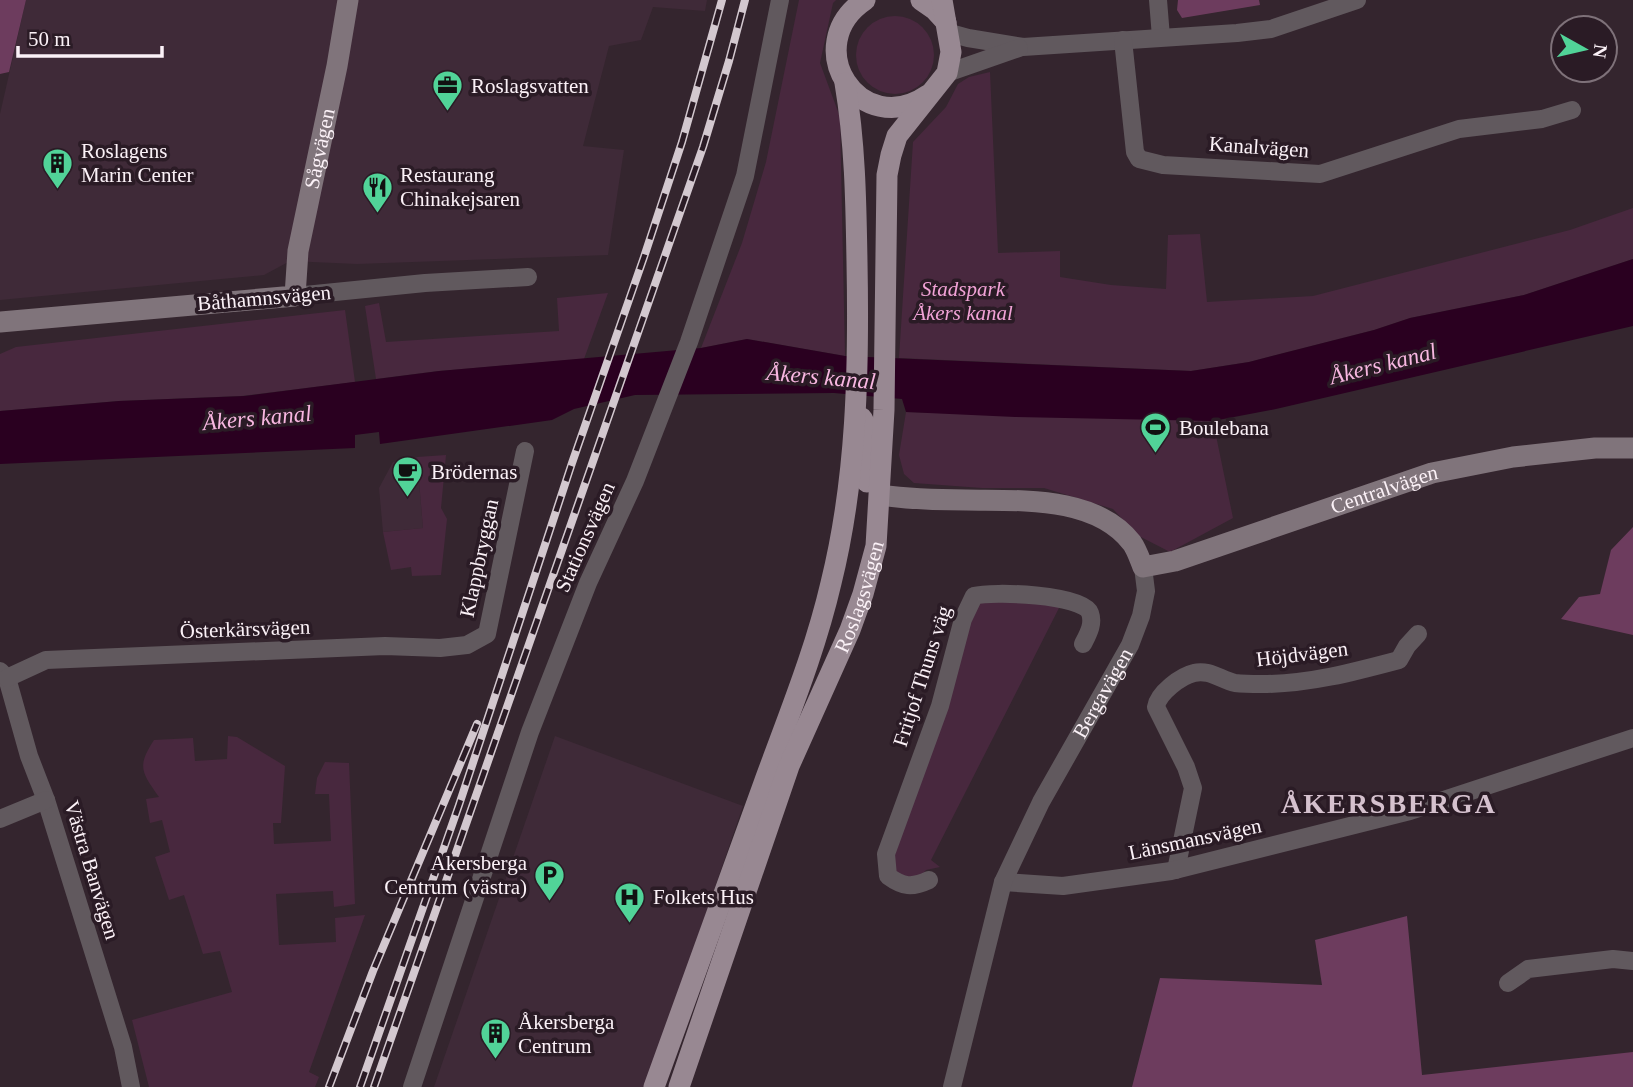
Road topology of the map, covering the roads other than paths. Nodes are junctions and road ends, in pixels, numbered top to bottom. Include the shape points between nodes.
1 (348, 0) edge
2 (780, 0) edge
3 (865, 0) edge
4 (921, 0) edge
5 (942, 0) edge
6 (1158, 0) edge
7 (1357, 0) edge
8 (948, 28) junction
9 (1161, 37) junction
10 (1123, 40) junction
11 (1023, 47) junction
12 (941, 81) junction
13 (845, 83) junction
14 (1572, 110) dead end
15 (528, 276) dead end
16 (295, 296) junction
17 (0, 322) edge
18 (856, 407) junction
19 (1633, 448) edge
20 (525, 451) dead end
21 (880, 495) junction
22 (1143, 568) junction
23 (487, 634) joint
24 (1418, 634) dead end
25 (1083, 644) dead end
26 (4, 674) edge
27 (1633, 738) edge
28 (46, 800) junction
29 (0, 819) edge
30 (1176, 870) junction
31 (929, 880) dead end
32 (1003, 882) junction
33 (1633, 961) edge
34 (1508, 983) dead end
35 (131, 1087) edge
36 (412, 1087) edge
37 (654, 1087) edge
38 (679, 1087) edge
39 (952, 1087) edge

1 - 16 street, Sågvägen via 299,251
2 - 36 street, Stationsvägen via 745,176 689,342 530,732
3 - 13 main road, Roslagsvägen via 841,25 837,41 838,71
4 - 8 main road
5 - 8 main road
6 - 9 street
7 - 9 street via 1271,29
8 - 11 street via 968,38
8 - 12 main road via 951,52
9 - 10 street
10 - 11 street
10 - 14 street, Kanalvägen via 1135,152 1139,159 1163,165 1320,174 1459,130 1542,119
11 - 12 street
12 - 13 main road via 915,104 895,108 876,106
12 - 21 main road, Roslagsvägen via 897,136 887,175
13 - 18 main road, Roslagsvägen via 855,169
15 - 16 street, Båthamnsvägen
16 - 17 street, Båthamnsvägen
18 - 21 main road via 867,429 867,482
18 - 37 main road, Roslagsvägen via 845,509 831,583 809,660
19 - 22 street, Centralvägen via 1513,457 1432,473
20 - 23 street, Klappbryggan
21 - 22 street, Bergavägen via 1038,502 1072,508 1114,526 1132,544
21 - 38 main road, Roslagsvägen via 876,546 863,594 789,766
22 - 32 street, Bergavägen via 1146,590 1130,645 1041,802
23 - 26 street, Österkärsvägen via 467,645 440,648 385,646 46,660
24 - 30 street, Höjdvägen via 1399,660 1339,676 1262,684 1235,683 1203,671 1162,693 1156,706 1193,788
25 - 31 street, Fritjof Thuns väg via 1090,630 1085,605 1045,597 974,596 886,854 888,876 900,885 916,886
26 - 28 street, Västra Banvägen
27 - 30 street, Länsmansvägen via 1410,811
28 - 29 street
28 - 35 street, Västra Banvägen via 121,1038
30 - 32 street, Länsmansvägen via 1063,886
32 - 39 street, Bergavägen
33 - 34 street via 1613,958 1528,969

